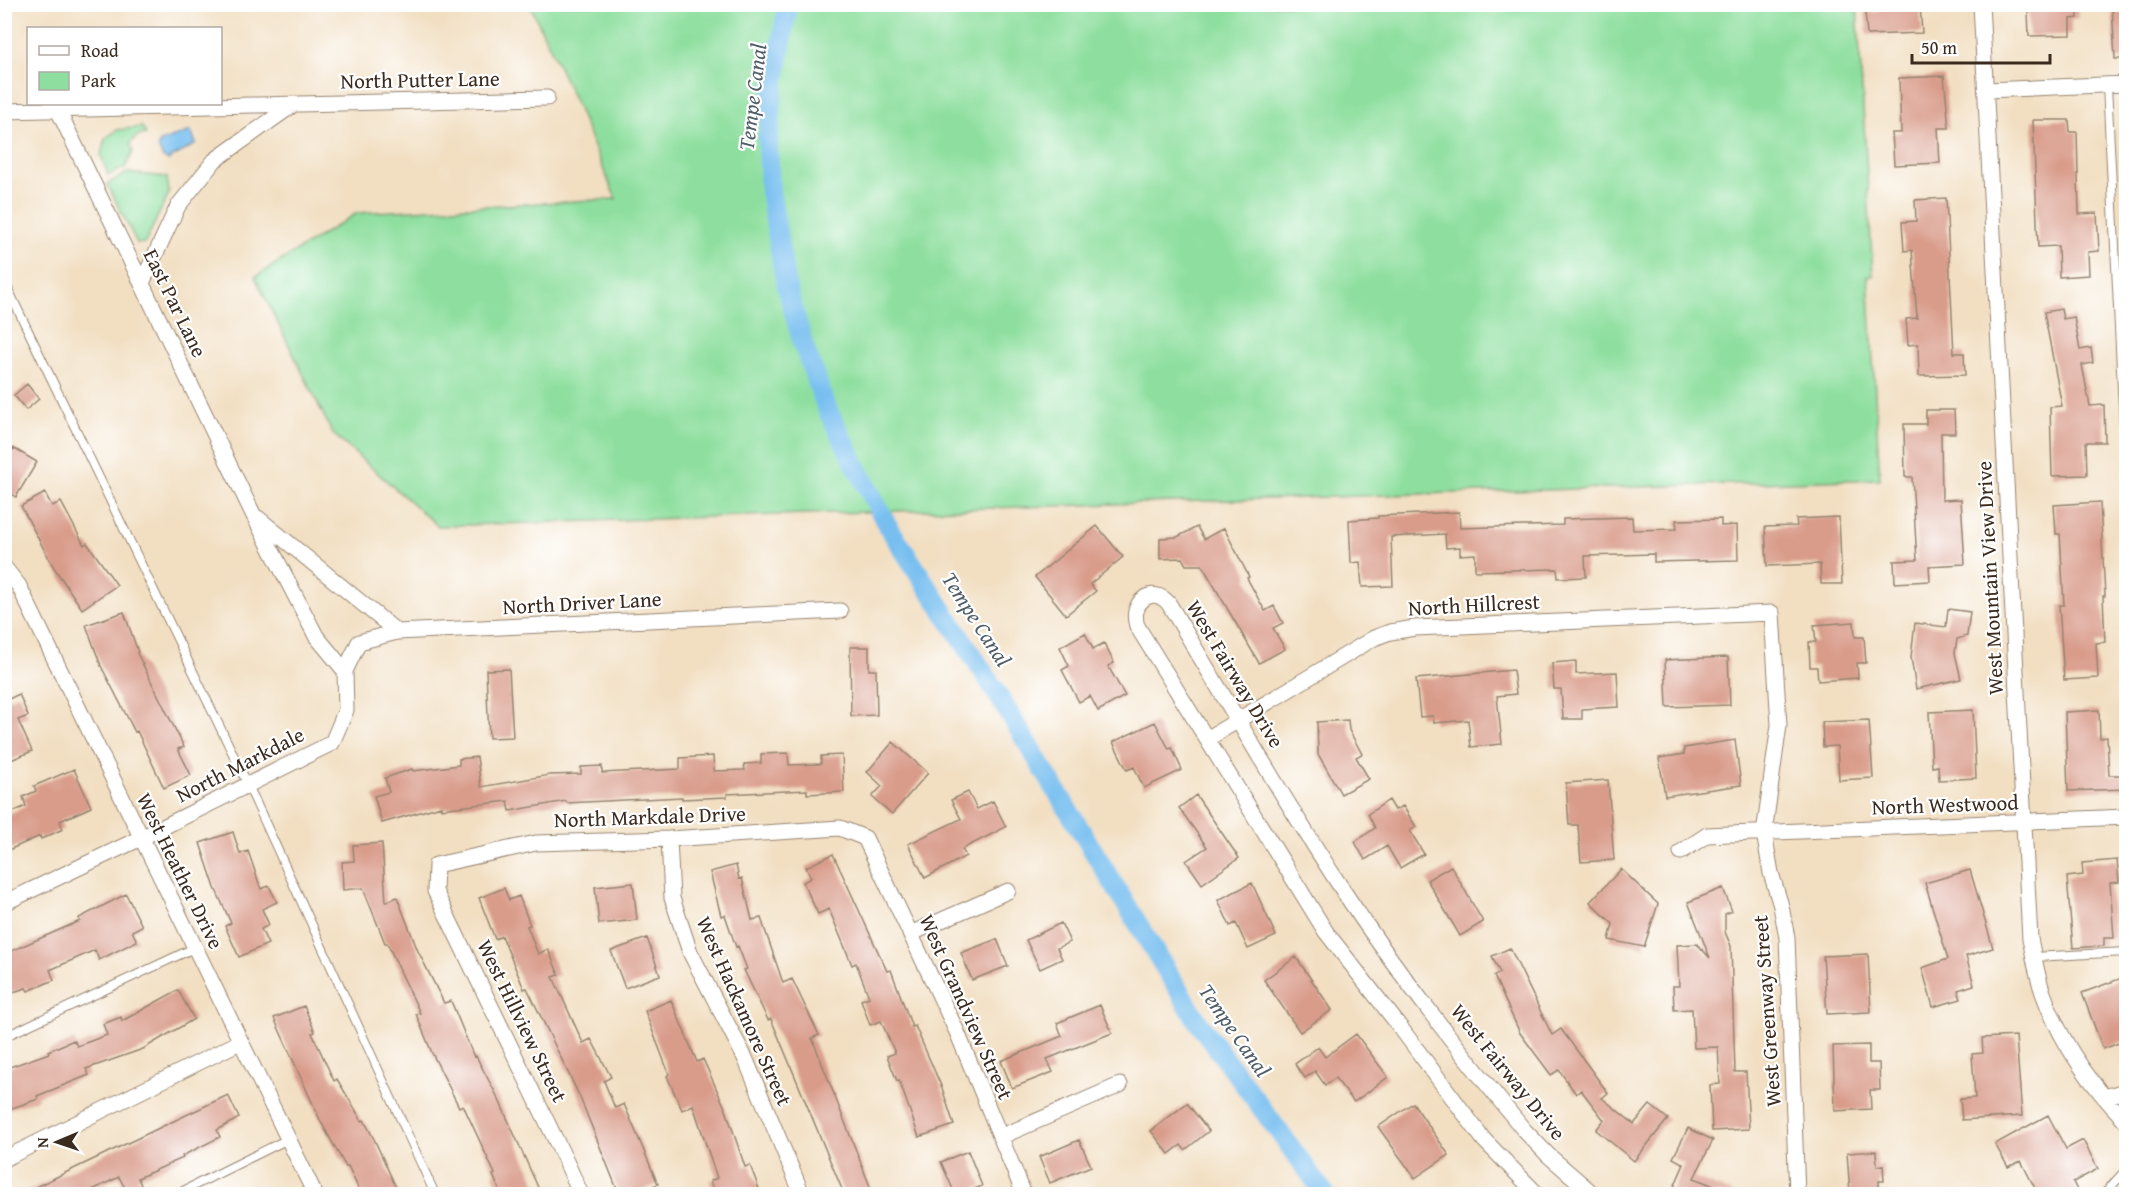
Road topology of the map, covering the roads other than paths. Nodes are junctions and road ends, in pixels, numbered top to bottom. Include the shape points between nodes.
1 (1981, 4) edge
2 (2127, 84) edge
3 (2107, 85) junction
4 (1986, 90) junction
5 (547, 98) dead end
6 (294, 104) junction
7 (58, 110) junction
8 (4, 111) edge
9 (4, 281) edge
10 (142, 284) junction
11 (2127, 469) edge
12 (253, 514) junction
13 (4, 567) edge
14 (840, 611) dead end
15 (1772, 613) joint
16 (397, 632) junction
17 (345, 671) junction
18 (1238, 721) junction
19 (1208, 739) junction
20 (248, 785) junction
21 (2127, 817) edge
22 (2024, 823) junction
23 (1764, 833) junction
24 (141, 838) junction
25 (866, 838) joint
26 (669, 839) junction
27 (1681, 852) dead end
28 (436, 865) joint
29 (1008, 891) dead end
30 (4, 903) edge
31 (910, 934) junction
32 (194, 948) junction
33 (2127, 952) edge
34 (2034, 957) junction
35 (4, 1037) edge
36 (240, 1042) junction
37 (1120, 1085) dead end
38 (2127, 1090) edge
39 (2104, 1097) junction
40 (2127, 1121) edge
41 (1000, 1137) junction
42 (288, 1139) junction
43 (4, 1159) edge
44 (2127, 1170) edge
45 (177, 1194) edge
46 (315, 1194) edge
47 (435, 1194) edge
48 (581, 1194) edge
49 (802, 1194) edge
50 (1024, 1194) edge
51 (1537, 1194) edge
52 (1593, 1194) edge
53 (1797, 1194) edge
54 (2104, 1194) edge

1 - 4 street, West Mountain View Drive
2 - 3 street
3 - 4 street
3 - 11 lane
4 - 22 street, West Mountain View Drive
5 - 6 street, North Putter Lane
6 - 7 street, North Putter Lane
6 - 10 street via 215,160 178,206
7 - 8 street, North Putter Lane
7 - 10 street, East Par Lane
9 - 20 lane
10 - 12 street, East Par Lane
12 - 16 street, East Par Lane
12 - 17 street, East Par Lane via 316,636
13 - 24 street, West Heather Drive via 19,586
14 - 16 street, North Driver Lane
15 - 18 street, North Hillcrest via 1390,632
15 - 23 street, West Greenway Street via 1779,725
16 - 17 street, North Driver Lane via 359,642
17 - 20 street, North Markdale via 346,710 332,743
18 - 19 street, North Hillcrest
18 - 19 street, West Fairway Drive via 1169,604 1154,595 1144,598 1135,609 1137,626
18 - 52 street, West Fairway Drive via 1385,950 1524,1130
19 - 51 street, West Fairway Drive via 1326,932 1484,1140
20 - 24 street, North Markdale
20 - 47 lane
21 - 22 street, North Westwood
22 - 23 street, North Westwood
22 - 34 street, West Mountain View Drive
23 - 27 street, North Westwood via 1707,835
23 - 53 street, West Greenway Street via 1787,938
24 - 30 street, North Markdale
24 - 32 street, West Heather Drive
25 - 26 street, North Markdale Drive via 840,828
25 - 31 street, West Grandview Street
26 - 28 street, North Markdale Drive via 536,843
26 - 49 street, West Hackamore Street via 672,898 690,952 745,1058
28 - 48 street, West Hillview Street via 435,891
29 - 31 street
31 - 41 street, West Grandview Street via 957,1032
32 - 35 lane
32 - 36 street, West Heather Drive
33 - 34 lane
34 - 39 street, West Mountain View Drive via 2043,993 2062,1034 2083,1071
36 - 42 street, West Heather Drive
36 - 43 street
37 - 41 street
38 - 39 street
39 - 40 street, West Mountain View Drive
41 - 50 street, West Grandview Street
42 - 45 lane
42 - 46 street, West Heather Drive
44 - 54 lane

